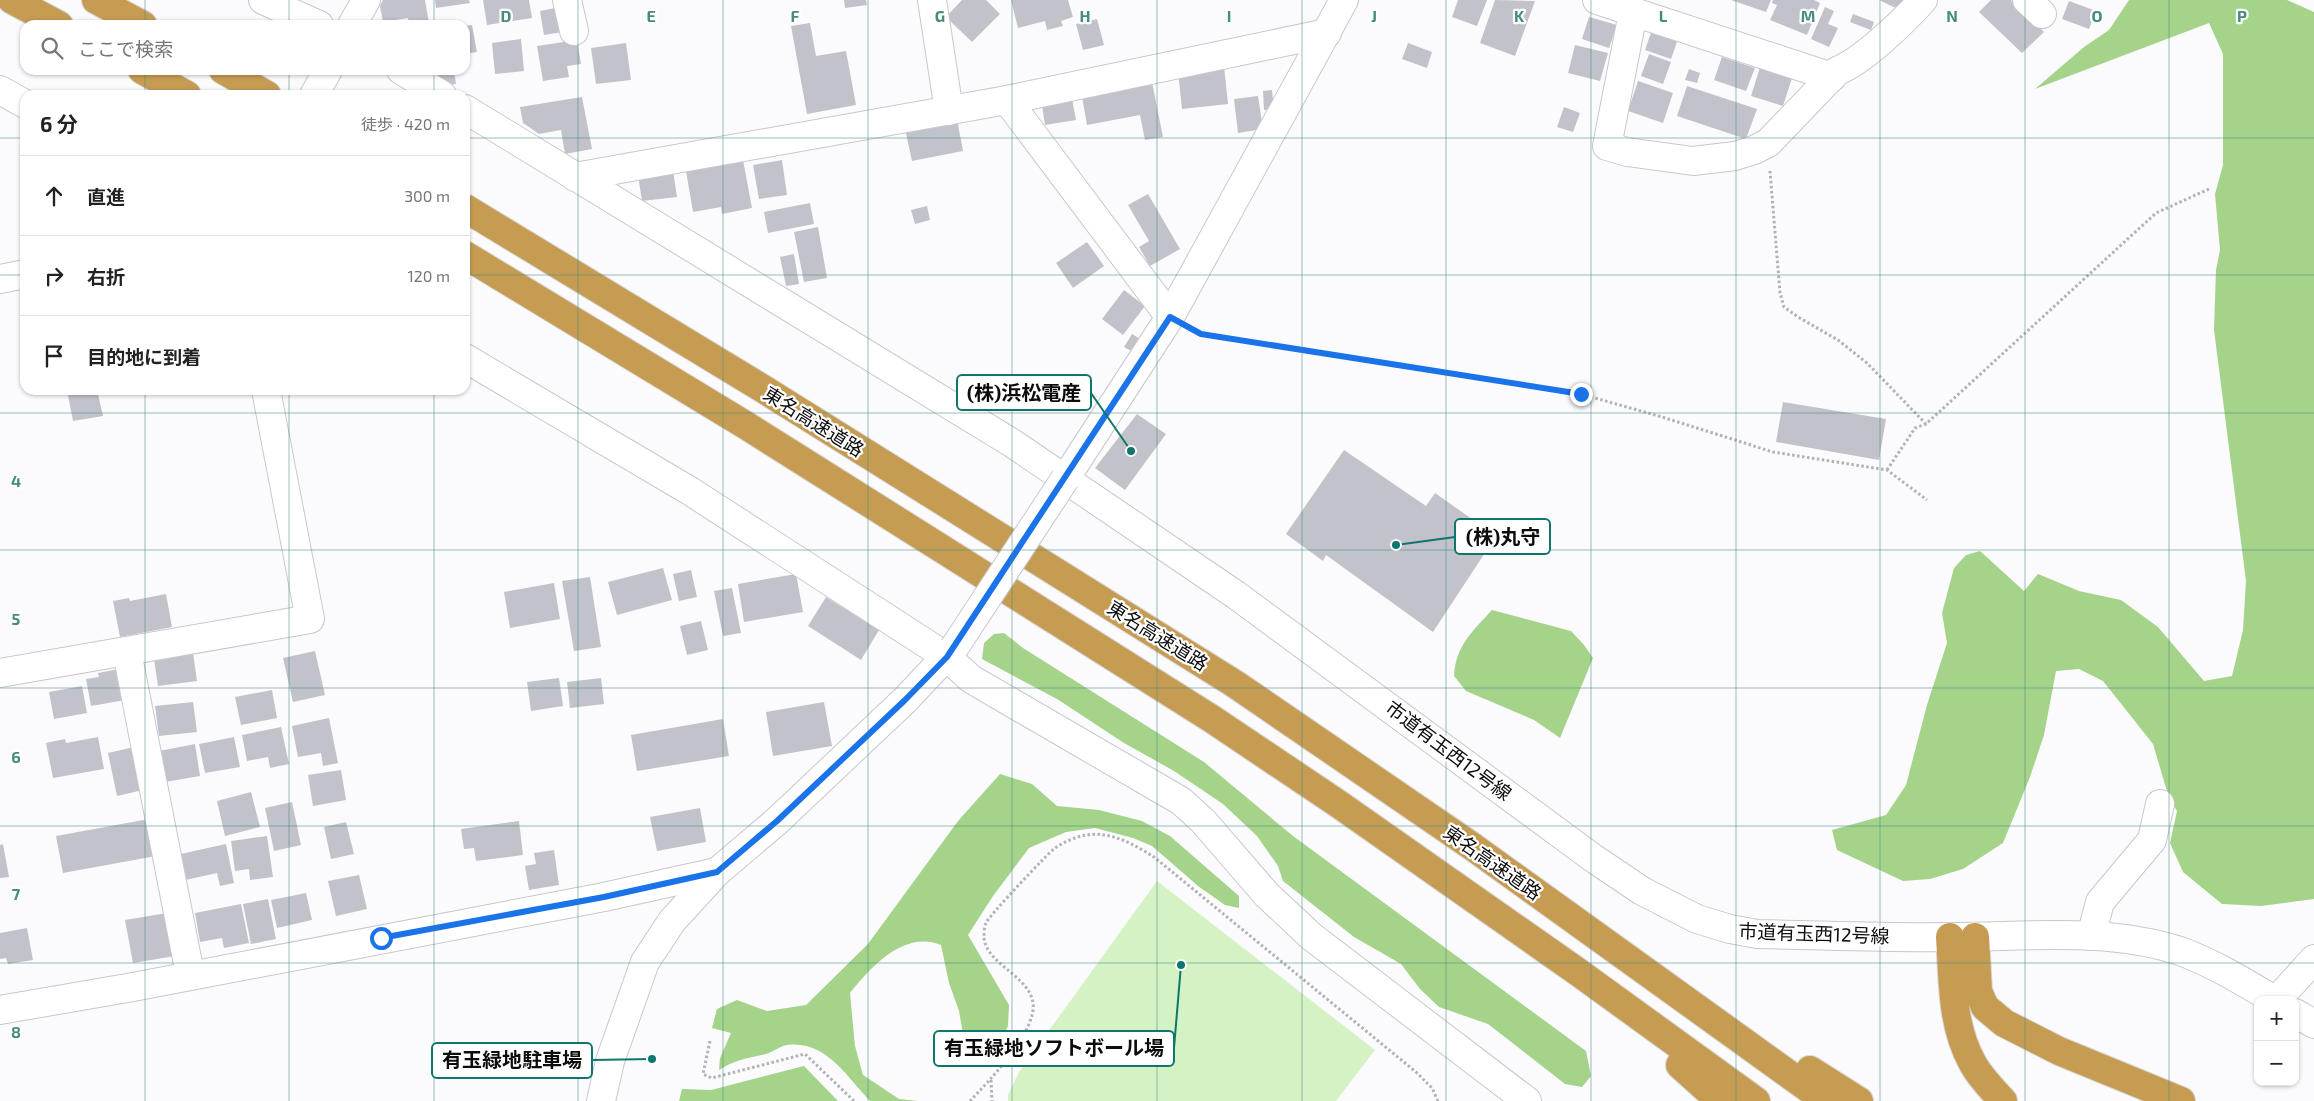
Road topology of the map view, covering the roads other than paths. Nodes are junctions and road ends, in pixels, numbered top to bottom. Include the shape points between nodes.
1 (12, 0) edge
2 (96, 0) edge
3 (263, 0) edge
4 (366, 0) edge
5 (567, 0) edge
6 (932, 0) edge
7 (1344, 0) edge
8 (1597, 0) edge
9 (1923, 0) edge
10 (1633, 13) junction
11 (49, 20) edge
12 (134, 20) edge
13 (308, 20) edge
14 (355, 20) edge
15 (574, 31) dead end
16 (1328, 34) junction
17 (151, 75) edge
18 (232, 75) edge
19 (325, 75) edge
20 (409, 75) edge
21 (1832, 77) junction
22 (0, 90) edge
23 (178, 90) edge
24 (258, 90) edge
25 (317, 90) edge
26 (434, 90) edge
27 (1007, 100) junction
28 (20, 101) edge
29 (949, 111) junction
30 (470, 112) edge
31 (575, 177) junction
32 (470, 211) edge
33 (470, 258) edge
34 (20, 275) edge
35 (0, 279) edge
36 (1170, 317) junction
37 (470, 361) edge
38 (267, 395) edge
39 (1065, 479) junction
40 (127, 652) junction
41 (950, 652) junction
42 (0, 673) edge
43 (2160, 804) dead end
44 (717, 872) junction
45 (2091, 936) junction
46 (1962, 937) junction
47 (1602, 938) junction
48 (2314, 959) edge
49 (1578, 972) junction
50 (190, 974) junction
51 (2269, 996) edge
52 (2280, 996) edge
53 (0, 1010) edge
54 (2299, 1015) edge
55 (2314, 1024) edge
56 (600, 1101) edge
57 (1527, 1101) edge
58 (1720, 1101) edge
59 (1756, 1101) edge
60 (1826, 1101) edge
61 (1859, 1101) edge
62 (2003, 1101) edge
63 (2179, 1101) edge

1 - 11 highway
2 - 12 highway
3 - 13 street
4 - 14 street
5 - 15 street
6 - 29 street
7 - 16 street
8 - 10 street
9 - 21 street via 1890,32
10 - 21 street
10 - 21 street via 1607,146 1627,152 1694,161 1734,156 1768,143
16 - 27 street
16 - 36 street
17 - 23 highway
18 - 24 highway
19 - 25 street
20 - 26 street
22 - 28 street
27 - 29 street
27 - 36 street
29 - 31 street
30 - 31 street, 市道有玉西12号線
31 - 39 street, 市道有玉西12号線 via 1012,442
32 - 47 highway, 東名高速道路 via 757,385 1235,684
33 - 49 highway, 東名高速道路 via 756,431 1212,719
34 - 35 street
36 - 39 street
37 - 41 street
38 - 40 street via 310,620
39 - 41 street, bridge
39 - 46 street, 市道有玉西12号線 via 1236,595 1593,858 1668,906 1697,919 1757,934
40 - 42 street
40 - 50 street
41 - 44 street via 905,700 777,821
41 - 57 street via 971,678 1192,810 1267,895 1312,936
43 - 45 street via 2152,840 2100,902
44 - 50 street via 604,897
44 - 56 street via 672,921 645,962 610,1061
45 - 46 street, 市道有玉西12号線
45 - 51 street, 市道有玉西12号線 via 2180,951
46 - 62 highway via 1954,1005 1960,1033 1972,1062
46 - 63 highway via 1984,1007 2004,1023 2059,1051
47 - 60 highway, 東名高速道路
47 - 61 highway
48 - 52 street
49 - 58 highway
49 - 59 highway, 東名高速道路
50 - 53 street
54 - 55 street

